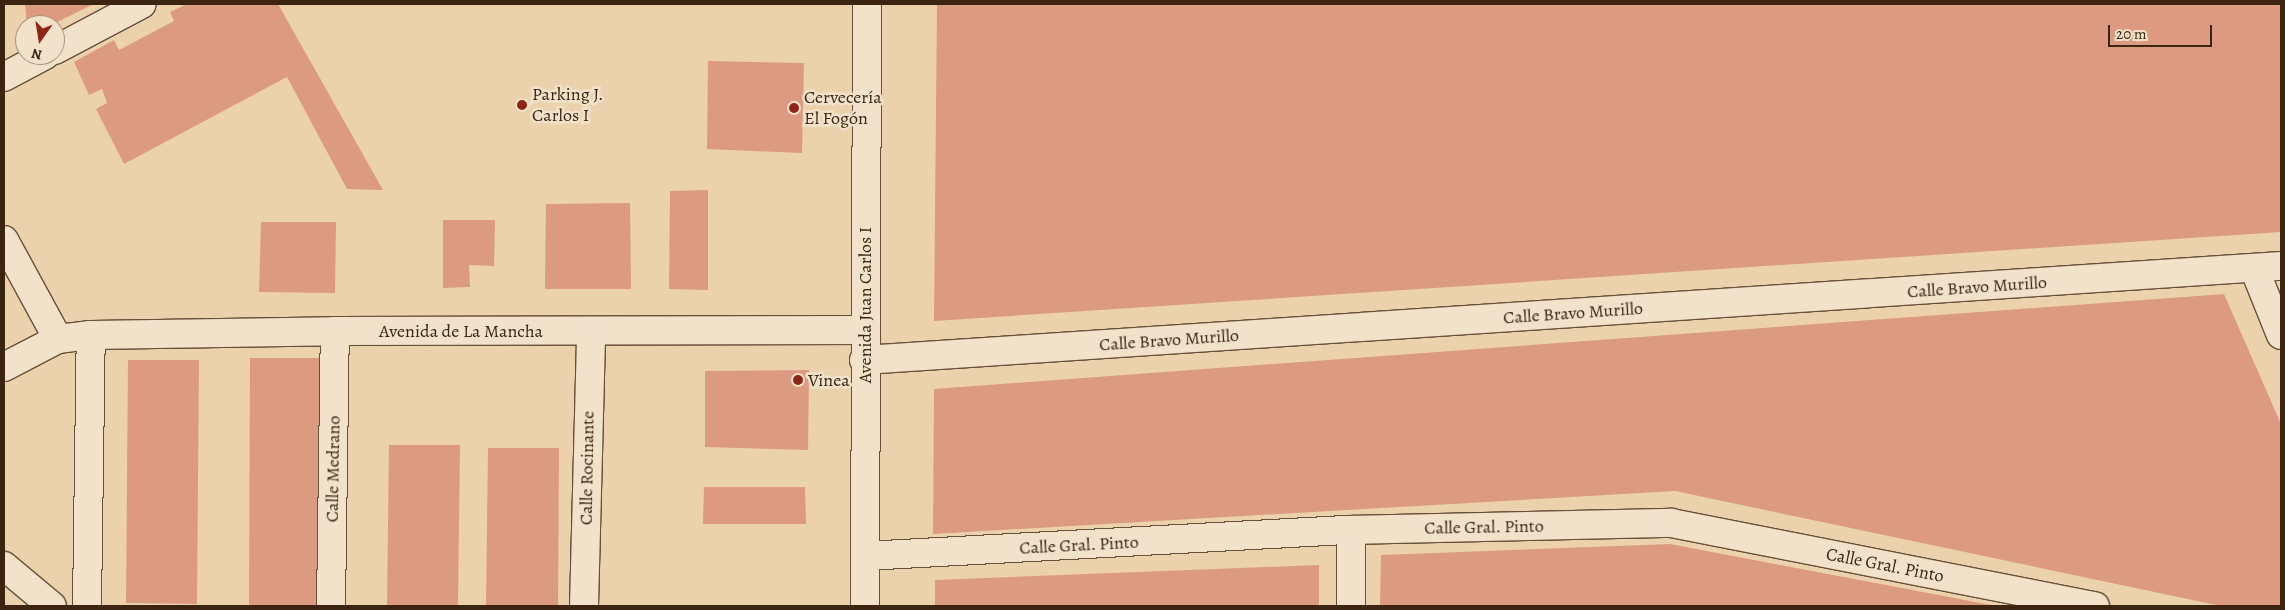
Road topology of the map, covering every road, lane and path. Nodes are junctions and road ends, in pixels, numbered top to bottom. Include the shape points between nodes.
1 (142, 4) edge
2 (867, 4) edge
3 (65, 45) edge
4 (26, 65) edge
5 (4, 77) edge
6 (4, 240) edge
7 (2281, 266) edge
8 (2254, 268) junction
9 (865, 330) junction
10 (336, 331) junction
11 (591, 331) junction
12 (91, 335) junction
13 (2281, 335) edge
14 (58, 339) junction
15 (864, 360) junction
16 (4, 366) edge
17 (1351, 530) junction
18 (865, 556) junction
19 (4, 566) edge
20 (52, 606) edge
21 (87, 606) edge
22 (331, 606) edge
23 (584, 606) edge
24 (866, 606) edge
25 (1351, 606) edge
26 (2095, 606) edge

1 - 3 street
2 - 9 street, Avenida Juan Carlos I
4 - 5 street
6 - 14 street
7 - 8 street, Calle Bravo Murillo
8 - 13 street
8 - 15 street, Calle Bravo Murillo
9 - 11 street, Avenida de La Mancha
9 - 15 street, Avenida Juan Carlos I
10 - 11 street, Avenida de La Mancha
10 - 12 street, Avenida de La Mancha
10 - 22 street, Calle Medrano
11 - 23 street, Calle Rocinante
12 - 14 street, Avenida de La Mancha
12 - 21 street
14 - 16 street, Avenida de La Mancha
15 - 18 street, Avenida Juan Carlos I
17 - 18 street, Calle Gral. Pinto
17 - 25 street
17 - 26 street, Calle Gral. Pinto via 1671,523
18 - 24 street, Avenida Juan Carlos I
19 - 20 street

